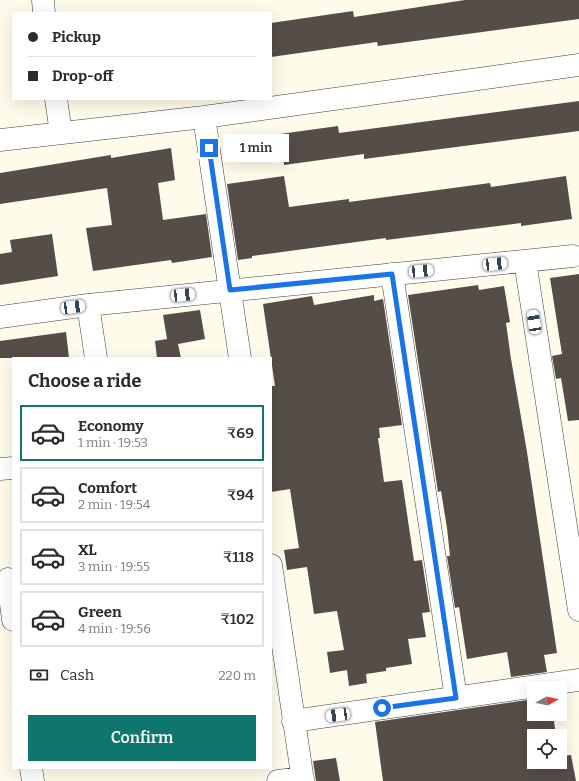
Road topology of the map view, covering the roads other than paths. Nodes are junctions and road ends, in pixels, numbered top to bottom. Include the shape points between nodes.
1 (43, 0) edge
2 (44, 12) edge
3 (579, 65) edge
4 (56, 100) edge
5 (204, 117) junction
6 (61, 133) junction
7 (0, 140) edge
8 (573, 256) dead end
9 (525, 261) junction
10 (392, 274) junction
11 (230, 290) junction
12 (88, 305) junction
13 (0, 317) edge
14 (96, 357) edge
15 (240, 357) edge
16 (12, 468) edge
17 (0, 469) edge
18 (7, 579) edge
19 (272, 579) edge
20 (579, 610) edge
21 (12, 613) edge
22 (278, 662) edge
23 (579, 680) edge
24 (456, 698) junction
25 (293, 721) junction
26 (31, 769) edge
27 (303, 780) edge
28 (32, 781) edge
29 (278, 781) edge

1 - 2 street
3 - 5 street
4 - 6 street
5 - 6 street
5 - 11 street
6 - 7 street
8 - 9 street
9 - 10 street
9 - 20 street
10 - 11 street
10 - 24 street
11 - 12 street
11 - 15 street
12 - 13 street
12 - 14 street
16 - 17 street
18 - 21 street
19 - 22 street
22 - 25 street
23 - 24 street
24 - 25 street
25 - 27 street
26 - 28 street
27 - 29 street

